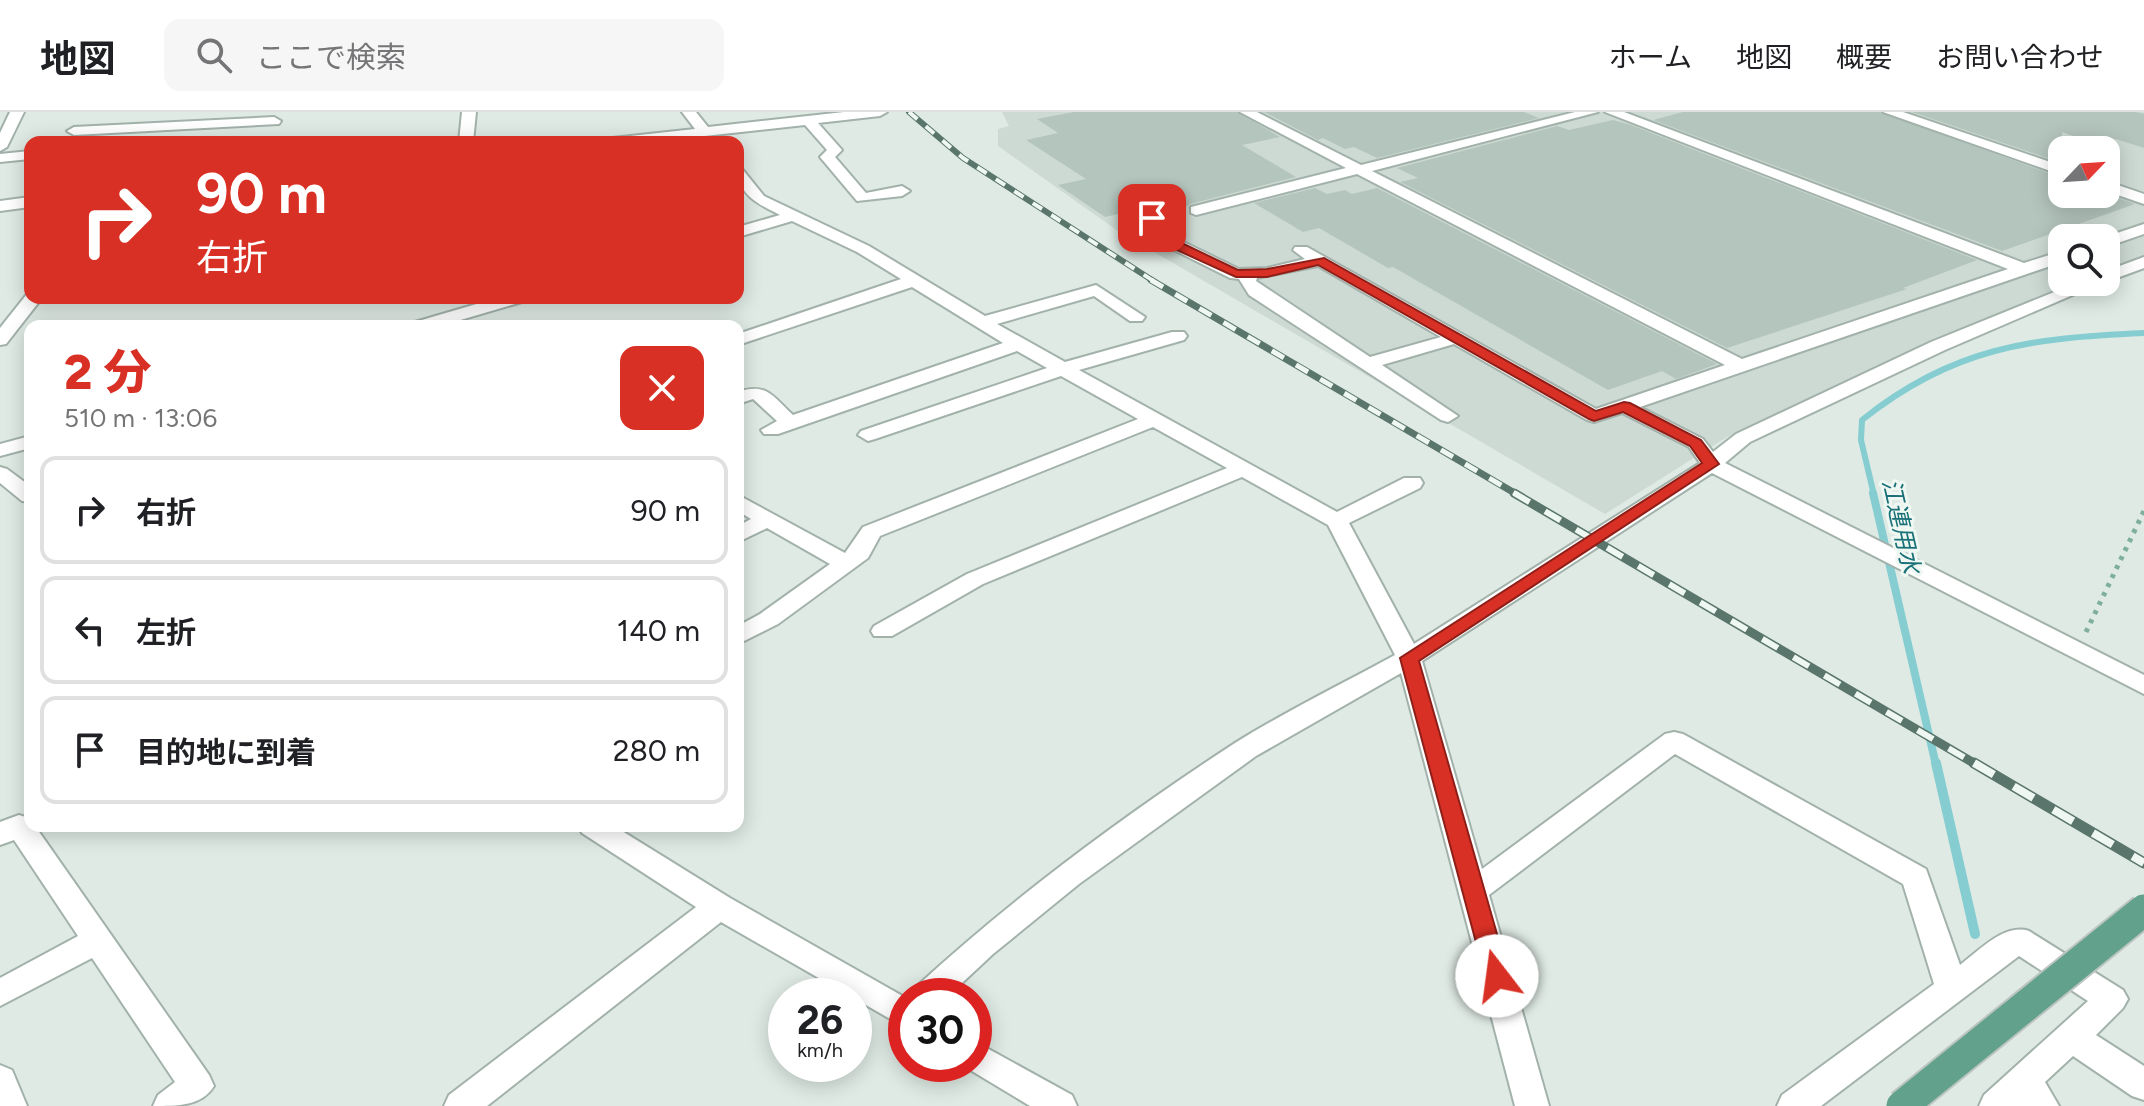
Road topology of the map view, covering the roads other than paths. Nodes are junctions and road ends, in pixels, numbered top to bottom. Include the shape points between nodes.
1 (17, 112) edge
2 (95, 112) edge
3 (469, 112) edge
4 (689, 112) edge
5 (880, 112) edge
6 (1247, 112) edge
7 (1591, 112) edge
8 (1612, 112) edge
9 (1890, 112) edge
10 (783, 117) edge
11 (808, 120) junction
12 (274, 121) dead end
13 (701, 135) edge
14 (71, 136) edge
15 (83, 136) edge
16 (467, 136) edge
17 (0, 147) edge
18 (24, 156) edge
19 (0, 158) edge
20 (2048, 166) edge
21 (1358, 170) junction
22 (744, 180) edge
23 (902, 191) dead end
24 (2120, 191) edge
25 (2144, 199) edge
26 (24, 203) edge
27 (0, 206) edge
28 (1196, 210) dead end
29 (793, 216) junction
30 (1152, 218) dead end
31 (2144, 229) edge
32 (744, 230) edge
33 (2120, 237) edge
34 (1301, 250) dead end
35 (1319, 261) junction
36 (2048, 261) edge
37 (2144, 262) edge
38 (2024, 269) junction
39 (2120, 271) edge
40 (1249, 275) junction
41 (915, 280) junction
42 (2060, 296) edge
43 (28, 304) edge
44 (496, 304) edge
45 (1136, 317) dead end
46 (441, 320) edge
47 (983, 322) junction
48 (1178, 336) dead end
49 (744, 338) edge
50 (1456, 338) junction
51 (0, 340) edge
52 (1018, 344) junction
53 (1366, 364) junction
54 (1739, 365) junction
55 (1062, 369) junction
56 (744, 396) edge
57 (1624, 406) junction
58 (1448, 416) dead end
59 (1152, 420) junction
60 (868, 435) dead end
61 (24, 444) edge
62 (0, 450) edge
63 (1711, 464) junction
64 (1243, 469) junction
65 (0, 473) edge
66 (1412, 483) dead end
67 (24, 491) edge
68 (744, 506) edge
69 (767, 519) junction
70 (1337, 521) junction
71 (744, 532) edge
72 (846, 563) junction
73 (883, 631) dead end
74 (744, 633) edge
75 (1409, 658) junction
76 (2144, 686) edge
77 (602, 832) edge
78 (0, 834) edge
79 (1473, 891) junction
80 (719, 906) junction
81 (2144, 910) edge
82 (98, 940) junction
83 (946, 978) edge
84 (1952, 989) junction
85 (0, 993) edge
86 (888, 1004) edge
87 (2071, 1036) junction
88 (992, 1066) edge
89 (0, 1080) edge
90 (2144, 1085) edge
91 (2034, 1093) edge
92 (10, 1106) edge
93 (170, 1106) edge
94 (461, 1106) edge
95 (1060, 1106) edge
96 (1532, 1106) edge
97 (1794, 1106) edge
98 (1902, 1106) edge
99 (1996, 1106) edge

1 - 17 street
2 - 14 street
3 - 16 street
4 - 13 street
5 - 11 street
6 - 21 street
7 - 21 street
8 - 38 street
9 - 20 street
10 - 11 street
10 - 13 street
11 - 23 street via 835,150 827,157 862,198
12 - 15 street
18 - 19 street
21 - 28 street
21 - 54 street
22 - 29 street via 759,199
24 - 25 street
26 - 27 street
29 - 32 street
29 - 41 street
30 - 40 street via 1160,237 1220,268
31 - 33 street
34 - 35 street
35 - 40 street
35 - 50 street
36 - 38 street
37 - 39 street
38 - 54 street
40 - 53 street via 1247,282 1255,291
41 - 47 street
41 - 49 street
42 - 63 street via 1938,346 1743,438
43 - 51 street
44 - 46 street
45 - 47 street via 1096,290
47 - 52 street
48 - 55 street
50 - 53 street
50 - 57 street via 1594,416
52 - 55 street
52 - 56 street via 781,426 756,392
53 - 58 street
54 - 57 street
55 - 59 street
55 - 60 street
57 - 63 street via 1696,443
59 - 64 street
59 - 72 street via 871,532 860,553
61 - 62 street
63 - 75 street
63 - 76 street
64 - 70 street
64 - 73 street via 975,579
65 - 67 street
66 - 70 street
68 - 69 street
69 - 71 street
69 - 72 street
70 - 75 street
72 - 74 street
75 - 79 street
75 - 83 street via 1246,749 1069,876
77 - 80 street
78 - 82 street via 19,825
79 - 84 street via 1674,741 1916,877
79 - 96 street
80 - 86 street
80 - 94 street
81 - 98 main road, bridge
82 - 85 street
82 - 93 street via 197,1086
84 - 87 street via 2018,940 2112,999
84 - 97 street
87 - 90 street
87 - 91 street
88 - 95 street
89 - 92 street
91 - 99 street

